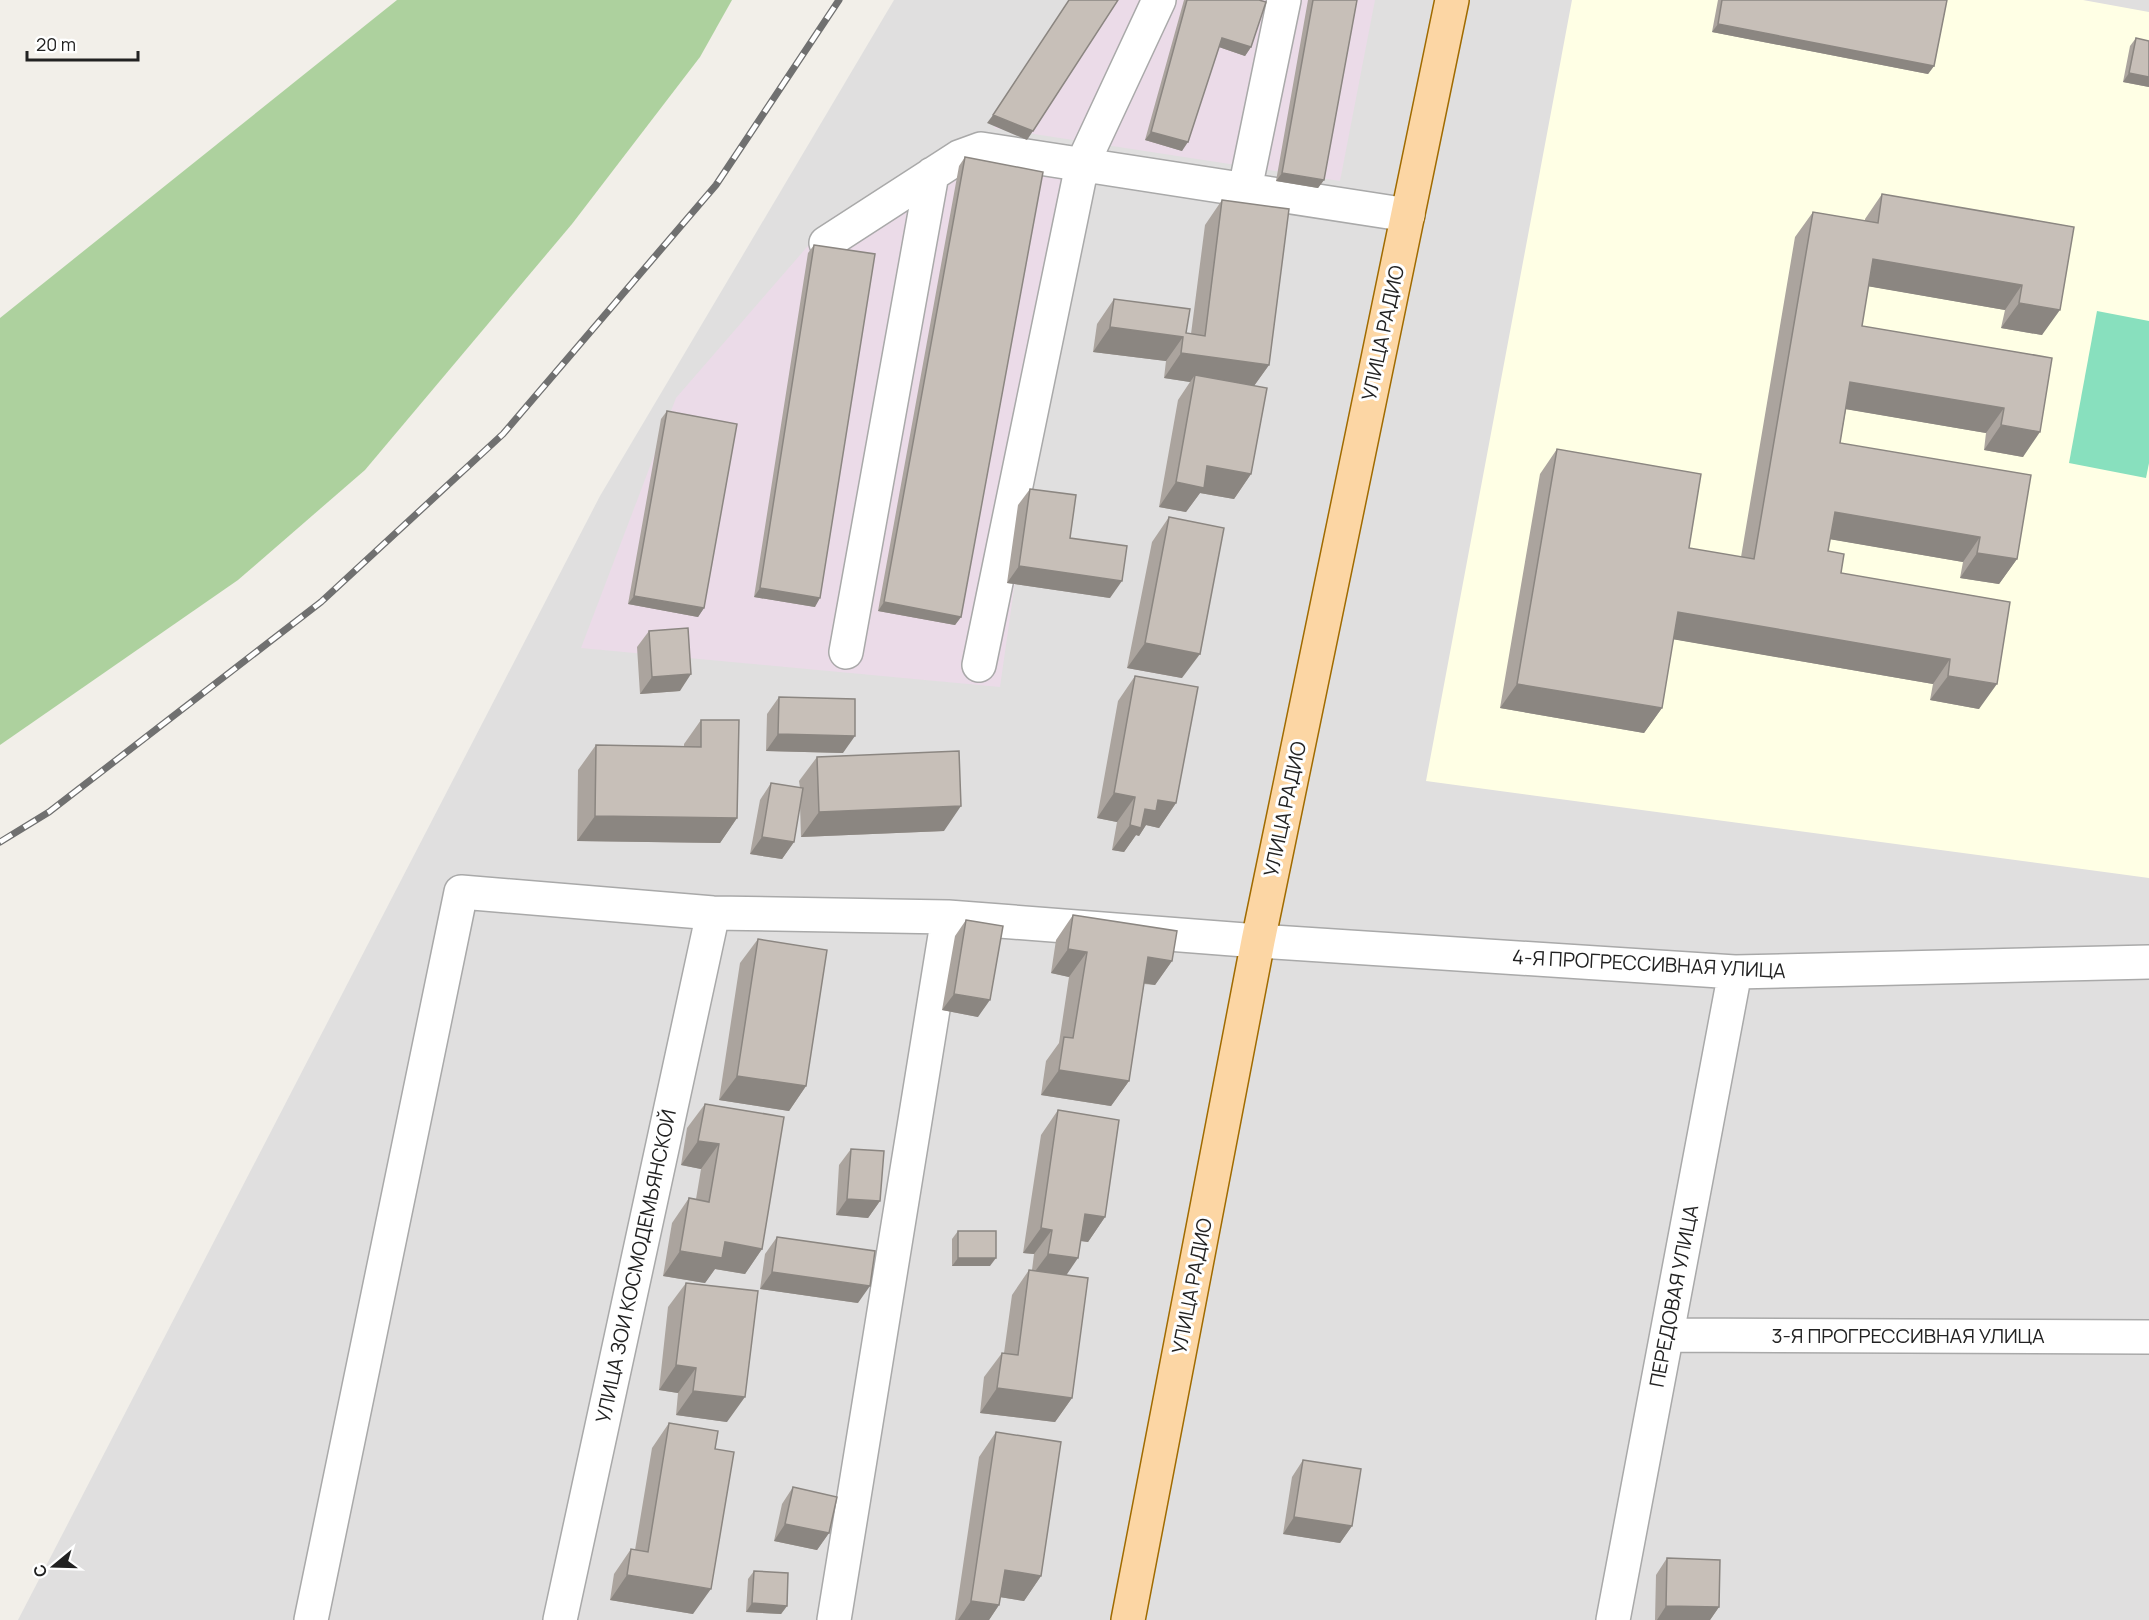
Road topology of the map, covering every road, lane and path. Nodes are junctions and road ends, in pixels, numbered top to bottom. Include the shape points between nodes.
1 (1158, 0) edge
2 (1284, 0) edge
3 (1452, 0) edge
4 (1082, 165) junction
5 (932, 174) junction
6 (1245, 189) junction
7 (1408, 215) junction
8 (826, 243) dead end
9 (846, 652) dead end
10 (979, 665) dead end
11 (713, 913) junction
12 (948, 917) junction
13 (1258, 941) junction
14 (2149, 962) edge
15 (1735, 972) junction
16 (1666, 1335) junction
17 (2149, 1337) edge
18 (311, 1620) edge
19 (560, 1620) edge
20 (834, 1620) edge
21 (1128, 1620) edge
22 (1613, 1620) edge

1 - 4 street
2 - 6 street
3 - 7 main road, УЛИЦА РАДИО
4 - 5 street via 981,149
4 - 6 street
4 - 10 street
5 - 8 street
5 - 9 street
6 - 7 street
7 - 13 main road, УЛИЦА РАДИО
11 - 12 street, 4-Я ПРОГРЕССИВНАЯ УЛИЦА
11 - 18 street, 4-Я ПРОГРЕССИВНАЯ УЛИЦА via 461,892
11 - 19 street, УЛИЦА ЗОИ КОСМОДЕМЬЯНСКОЙ
12 - 13 street, 4-Я ПРОГРЕССИВНАЯ УЛИЦА
12 - 20 street
13 - 15 street, 4-Я ПРОГРЕССИВНАЯ УЛИЦА
13 - 21 main road, УЛИЦА РАДИО
14 - 15 street, 4-Я ПРОГРЕССИВНАЯ УЛИЦА
15 - 16 street, ПЕРЕДОВАЯ УЛИЦА
16 - 17 street, 3-Я ПРОГРЕССИВНАЯ УЛИЦА
16 - 22 street, ПЕРЕДОВАЯ УЛИЦА

